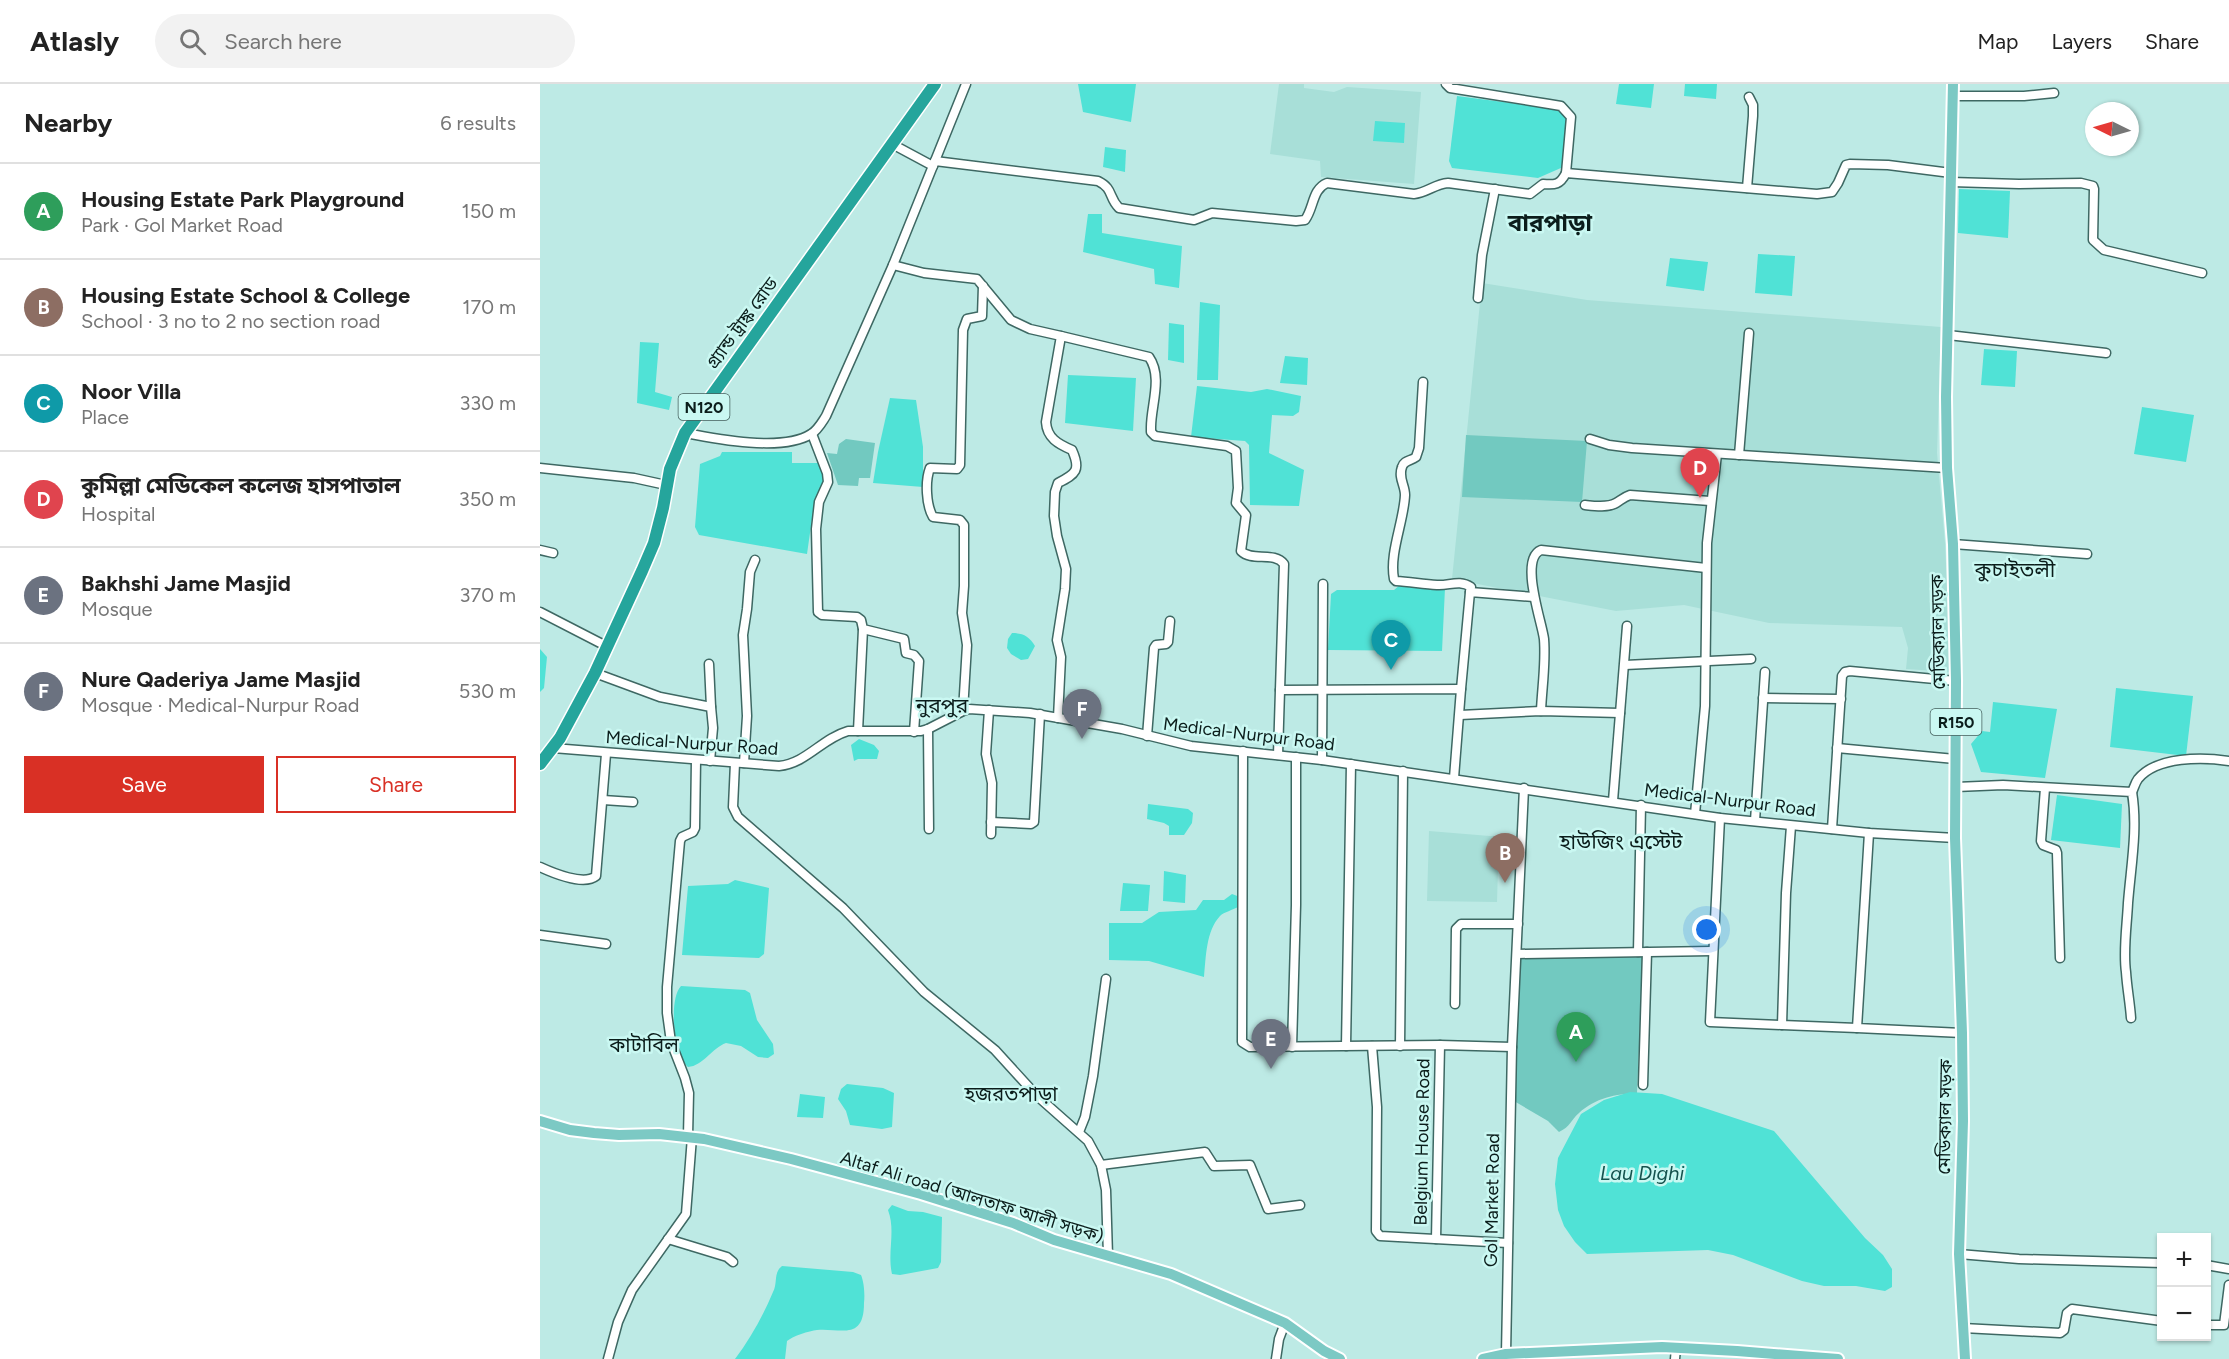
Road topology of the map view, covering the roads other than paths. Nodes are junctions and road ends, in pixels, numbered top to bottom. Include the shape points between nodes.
1 (935, 84) edge
2 (966, 84) edge
3 (1446, 84) edge
4 (1499, 84) edge
5 (1953, 90) edge
6 (2054, 93) dead end
7 (1498, 94) junction
8 (1749, 97) dead end
9 (892, 144) junction
10 (934, 163) junction
11 (1566, 173) junction
12 (1951, 178) junction
13 (1747, 188) junction
14 (1495, 189) junction
15 (893, 265) junction
16 (2202, 273) dead end
17 (983, 286) junction
18 (1478, 298) dead end
19 (1749, 333) dead end
20 (1948, 335) junction
21 (1061, 336) junction
22 (2106, 353) dead end
23 (1423, 382) dead end
24 (685, 433) junction
25 (812, 434) junction
26 (1590, 439) dead end
27 (1717, 454) junction
28 (1738, 455) junction
29 (540, 468) edge
30 (1947, 468) junction
31 (666, 485) junction
32 (1710, 501) junction
33 (1585, 505) dead end
34 (1953, 543) junction
35 (540, 550) edge
36 (553, 553) dead end
37 (2087, 554) dead end
38 (755, 560) dead end
39 (1706, 568) junction
40 (1323, 584) dead end
41 (1470, 592) junction
42 (1534, 597) junction
43 (540, 612) edge
44 (1170, 621) dead end
45 (1627, 626) dead end
46 (863, 629) junction
47 (608, 647) junction
48 (1751, 659) dead end
49 (1705, 660) junction
50 (709, 664) dead end
51 (1625, 665) junction
52 (1765, 672) dead end
53 (595, 674) junction
54 (1956, 681) junction
55 (1461, 689) junction
56 (1280, 690) junction
57 (1322, 690) junction
58 (1763, 698) junction
59 (1841, 699) junction
60 (711, 707) junction
61 (989, 710) junction
62 (963, 711) junction
63 (1541, 711) junction
64 (1620, 713) junction
65 (1040, 714) junction
66 (1460, 715) junction
67 (1058, 718) junction
68 (928, 729) junction
69 (858, 731) junction
70 (914, 732) junction
71 (1147, 736) junction
72 (553, 748) junction
73 (1837, 748) junction
74 (1243, 751) junction
75 (606, 754) junction
76 (1278, 755) junction
77 (1296, 757) junction
78 (1955, 759) junction
79 (696, 760) junction
80 (1322, 760) junction
81 (710, 761) junction
82 (2229, 761) edge
83 (739, 763) junction
84 (540, 764) edge
85 (1351, 764) junction
86 (1403, 771) junction
87 (1454, 778) junction
88 (1956, 787) junction
89 (1524, 788) junction
90 (2044, 788) junction
91 (2132, 792) junction
92 (603, 800) junction
93 (1613, 801) junction
94 (633, 802) dead end
95 (1641, 805) junction
96 (1695, 814) junction
97 (1720, 818) junction
98 (1755, 821) junction
99 (991, 822) junction
100 (1791, 826) junction
101 (929, 829) dead end
102 (1832, 829) junction
103 (1869, 833) junction
104 (991, 834) dead end
105 (1955, 838) junction
106 (540, 867) edge
107 (1518, 924) junction
108 (540, 935) edge
109 (606, 945) dead end
110 (1712, 951) junction
111 (1642, 952) junction
112 (1517, 954) junction
113 (2060, 958) dead end
114 (1106, 979) dead end
115 (1455, 1004) dead end
116 (2131, 1018) dead end
117 (1782, 1025) junction
118 (1857, 1028) junction
119 (1962, 1033) junction
120 (1440, 1045) junction
121 (1346, 1046) junction
122 (1372, 1046) junction
123 (1400, 1046) junction
124 (1292, 1047) junction
125 (1512, 1047) junction
126 (1643, 1085) dead end
127 (540, 1121) edge
128 (1078, 1131) junction
129 (690, 1136) junction
130 (1101, 1165) junction
131 (1299, 1205) dead end
132 (668, 1239) junction
133 (1436, 1239) junction
134 (1508, 1243) junction
135 (1959, 1254) junction
136 (1108, 1256) junction
137 (733, 1262) dead end
138 (2157, 1263) edge
139 (2211, 1266) edge
140 (2229, 1269) edge
141 (2229, 1285) edge
142 (2157, 1320) edge
143 (1285, 1323) junction
144 (2211, 1325) edge
145 (1963, 1328) junction
146 (1675, 1353) edge
147 (1506, 1354) junction
148 (1324, 1355) edge
149 (1601, 1355) edge
150 (608, 1359) edge
151 (1276, 1359) edge
152 (1340, 1359) edge
153 (1483, 1359) edge
154 (1838, 1359) edge
155 (1965, 1359) edge

1 - 9 highway, গ্র্যান্ড ট্রাঙ্ক রোড / N120
2 - 10 street
3 - 7 street via 1450,88
4 - 7 street
5 - 6 street via 2024,96
5 - 12 main road, মেডিক্যাল সড়ক / R150
7 - 11 street via 1561,106 1568,112 1571,117
8 - 13 street via 1753,116
9 - 10 street
9 - 24 highway, গ্র্যান্ড ট্রাঙ্ক রোড / N120
10 - 14 street via 1098,181 1107,186 1119,208 1194,220 1212,213 1305,220 1317,190 1327,183 1414,194 1448,183
10 - 15 street
11 - 13 street
11 - 14 street via 1556,185 1543,184 1530,194
12 - 13 street via 1888,165 1856,163 1846,165 1832,192
12 - 16 street via 2091,185 2093,240 2104,250
12 - 20 main road, মেডিক্যাল সড়ক / R150
14 - 18 street
15 - 17 street via 924,273 969,277
15 - 25 street via 826,416
17 - 21 street via 1011,320
17 - 62 street via 982,316 968,319 963,330 960,465 957,469 930,468 927,496 933,517 960,520 964,525 962,613 967,645
19 - 28 street
20 - 22 street
20 - 30 main road, মেডিক্যাল সড়ক / R150
21 - 56 street via 1149,357 1155,367 1150,427 1155,436 1227,446 1236,451 1236,503 1246,515 1241,551 1248,556 1278,558 1284,564
21 - 67 street via 1047,431 1072,450 1076,471 1058,483 1054,506 1066,569 1057,640
23 - 41 street via 1419,448 1416,457 1404,462 1400,478 1405,495 1394,579 1440,585 1464,583 1471,587
24 - 25 street via 759,443 796,440
24 - 31 highway, গ্র্যান্ড ট্রাঙ্ক রোড / N120
25 - 46 street via 828,482 816,522 818,612 857,617
26 - 27 street via 1632,448
27 - 28 street
27 - 32 street
28 - 30 street
29 - 31 street
30 - 34 main road, মেডিক্যাল সড়ক / R150
31 - 47 highway, গ্র্যান্ড ট্রাঙ্ক রোড / N120 via 654,543
32 - 33 street via 1630,495 1616,504
32 - 39 street
34 - 37 street
34 - 54 main road, মেডিক্যাল সড়ক / R150
35 - 36 street
38 - 83 street via 750,572 743,635 747,716
39 - 42 street via 1541,550 1534,556
39 - 49 street
40 - 57 street
41 - 42 street
41 - 55 street
42 - 63 street via 1544,639
43 - 47 street
44 - 71 street via 1168,642 1154,648
45 - 51 street
46 - 69 street
46 - 70 street via 902,638 906,652 918,658
47 - 53 highway, গ্র্যান্ড ট্রাঙ্ক রোড / N120
48 - 49 street
49 - 51 street
49 - 96 street
50 - 60 street
51 - 64 street
52 - 58 street
53 - 60 street via 660,697
53 - 72 highway, গ্র্যান্ড ট্রাঙ্ক রোড / N120
54 - 59 street via 1850,670 1842,676
54 - 78 main road, মেডিক্যাল সড়ক / R150
55 - 57 street
55 - 66 street
56 - 57 street
56 - 76 street
57 - 80 street
58 - 59 street
58 - 98 street
59 - 73 street
60 - 81 street
61 - 62 street, Medical-Nurpur Road
61 - 65 street, Medical-Nurpur Road
61 - 99 street via 986,753 992,783
62 - 68 street, Medical-Nurpur Road
63 - 64 street
63 - 66 street
64 - 93 street
65 - 67 street, Medical-Nurpur Road
65 - 99 street via 1034,822
66 - 87 street
67 - 71 street, Medical-Nurpur Road
68 - 70 street, Medical-Nurpur Road
68 - 101 street
69 - 70 street, Medical-Nurpur Road
69 - 83 street, Medical-Nurpur Road via 838,734 806,758 788,765
71 - 74 street, Medical-Nurpur Road via 1191,746
72 - 75 street, Medical-Nurpur Road
72 - 84 highway, গ্র্যান্ড ট্রাঙ্ক রোড / N120
73 - 78 street
73 - 102 street
74 - 76 street, Medical-Nurpur Road
74 - 124 street via 1242,1042 1250,1047
75 - 79 street, Medical-Nurpur Road
75 - 92 street
76 - 77 street, Medical-Nurpur Road
77 - 80 street, Medical-Nurpur Road
77 - 124 street
78 - 88 main road, মেডিক্যাল সড়ক / R150
79 - 81 street, Medical-Nurpur Road
79 - 129 street via 695,828 680,841 667,987 671,1042 689,1093
80 - 85 street, Medical-Nurpur Road
81 - 83 street, Medical-Nurpur Road
82 - 91 street via 2166,763 2138,779
83 - 128 street via 733,807 738,817 843,908 924,992 995,1050 1036,1095
85 - 86 street, Medical-Nurpur Road
85 - 121 street
86 - 87 street, Medical-Nurpur Road
86 - 123 street
87 - 89 street, Medical-Nurpur Road
88 - 90 street
88 - 105 main road, মেডিক্যাল সড়ক / R150
89 - 93 street, Medical-Nurpur Road
89 - 107 street, Gol Market Road
90 - 91 street
90 - 113 street via 2041,842 2057,853
91 - 116 street via 2134,850 2125,971
92 - 94 street
92 - 106 street via 596,876 590,880 567,878
93 - 95 street, Medical-Nurpur Road
95 - 96 street, Medical-Nurpur Road
95 - 111 street
96 - 97 street, Medical-Nurpur Road
97 - 98 street, Medical-Nurpur Road
97 - 110 street
98 - 100 street, Medical-Nurpur Road
99 - 104 street
100 - 102 street, Medical-Nurpur Road
100 - 117 street
102 - 103 street, Medical-Nurpur Road
103 - 105 street, Medical-Nurpur Road
103 - 118 street
105 - 119 main road, মেডিক্যাল সড়ক / R150
107 - 112 street, Gol Market Road
107 - 115 street via 1461,924 1456,929
108 - 109 street
110 - 111 street
110 - 117 street via 1710,1022
111 - 112 street
111 - 126 street
112 - 125 street, Gol Market Road
114 - 128 street via 1093,1076 1085,1118
117 - 118 street
118 - 119 street
119 - 135 main road, মেডিক্যাল সড়ক / R150
120 - 123 street
120 - 125 street
120 - 133 street, Belgium House Road
121 - 122 street
121 - 124 street
122 - 123 street
122 - 133 street via 1377,1107 1376,1231 1385,1238
125 - 134 street, Gol Market Road
127 - 129 main road, Altaf Ali road (আলতাফ আলী সড়ক) via 594,1133
128 - 130 street
129 - 132 street via 688,1209
129 - 136 main road, Altaf Ali road (আলতাফ আলী সড়ক) via 921,1194
130 - 131 street via 1205,1152 1214,1166 1250,1165 1268,1209
130 - 136 street
132 - 137 street
132 - 150 street via 633,1290
133 - 134 street
134 - 147 street, Gol Market Road
135 - 138 street
135 - 145 main road, মেডিক্যাল সড়ক / R150
136 - 143 main road, Altaf Ali road (আলতাফ আলী সড়ক) via 1171,1274
139 - 140 street
141 - 144 street via 2224,1325
142 - 145 street via 2072,1309 2060,1333
143 - 148 main road, Altaf Ali road (আলতাফ আলী সড়ক)
143 - 151 street
145 - 155 main road, মেডিক্যাল সড়ক / R150
146 - 149 main road
146 - 154 main road
147 - 149 main road
147 - 153 main road
148 - 152 main road, Altaf Ali road (আলতাফ আলী সড়ক)

